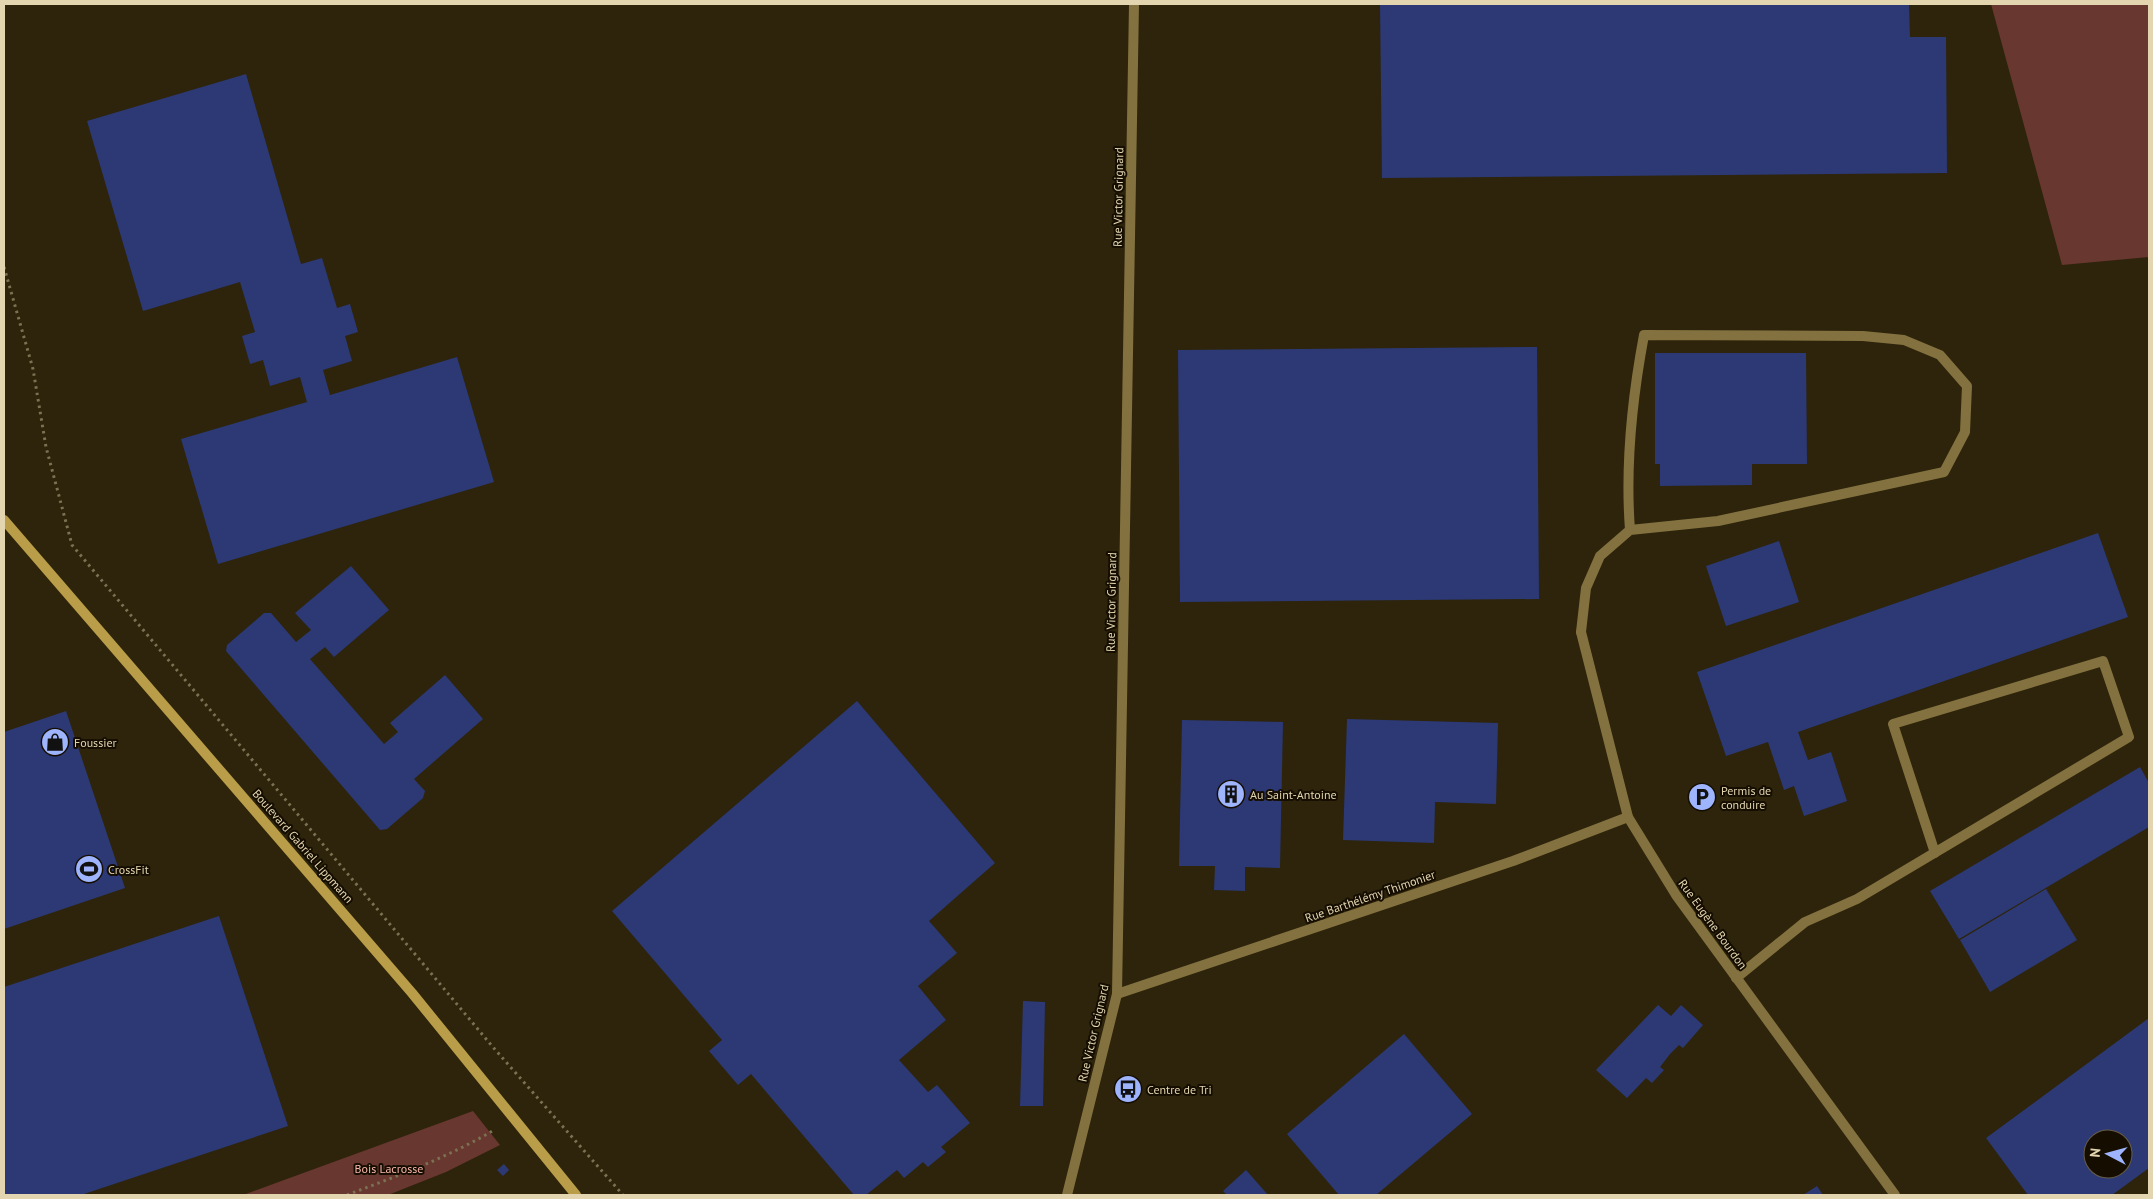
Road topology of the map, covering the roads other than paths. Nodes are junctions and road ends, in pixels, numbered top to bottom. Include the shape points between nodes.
1 (1134, 4) edge
2 (4, 520) edge
3 (1630, 530) junction
4 (1628, 817) junction
5 (1935, 853) junction
6 (1736, 978) junction
7 (1117, 994) junction
8 (576, 1195) edge
9 (1067, 1195) edge
10 (1895, 1195) edge

1 - 7 street, Rue Victor Grignard
2 - 8 street, Boulevard Gabriel Lippmann via 412,993
3 - 3 street via 1627,491 1634,391 1644,335 1863,336 1904,340 1940,355 1967,386 1965,432 1944,472 1718,521
3 - 4 street, Rue Eugène Bourdon via 1600,556 1586,588 1581,632
4 - 6 street, Rue Eugène Bourdon via 1676,895
4 - 7 street, Rue Barthélémy Thimonier via 1513,861
5 - 5 street via 2129,737 2103,661 1893,724
5 - 6 street via 1857,899 1806,922
6 - 10 street, Rue Eugène Bourdon
7 - 9 street, Rue Victor Grignard

